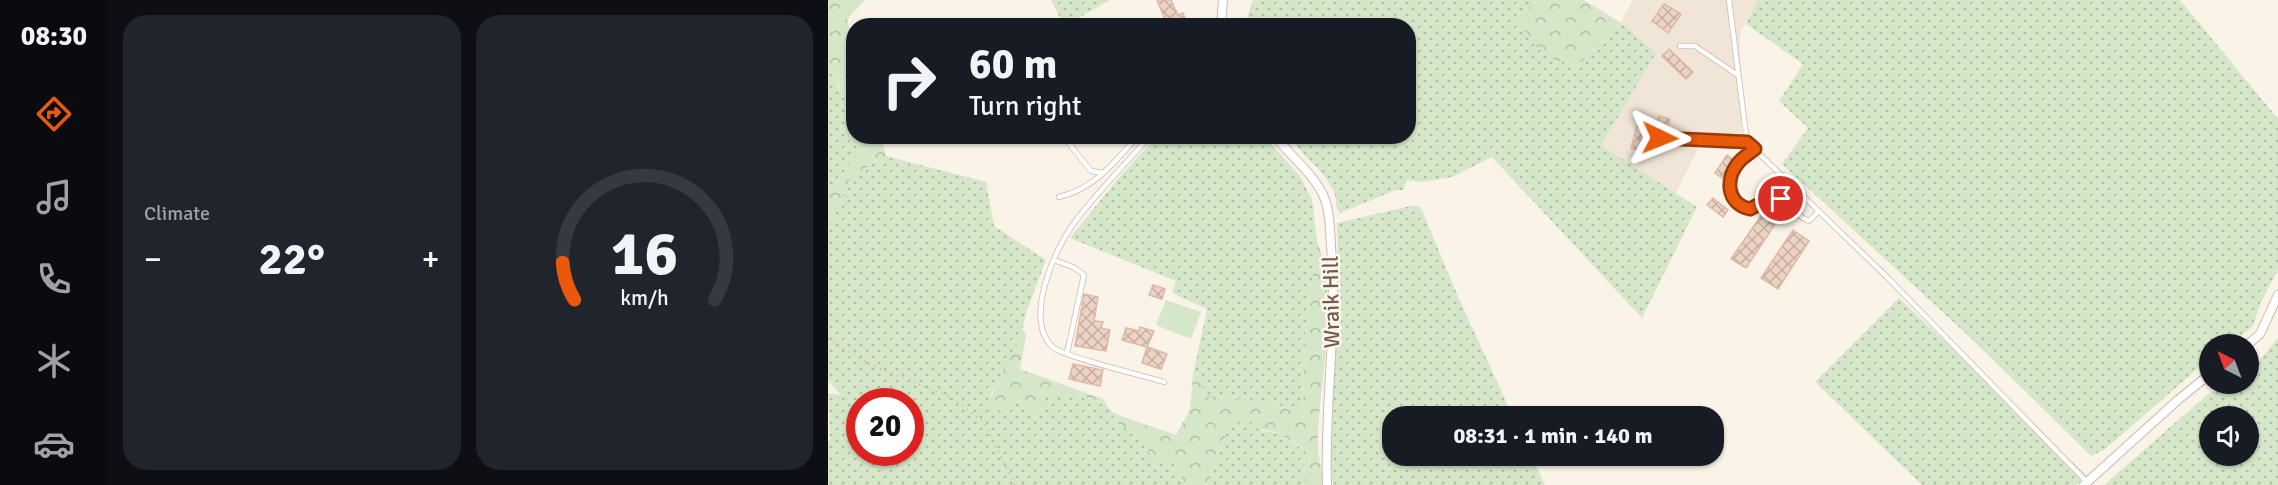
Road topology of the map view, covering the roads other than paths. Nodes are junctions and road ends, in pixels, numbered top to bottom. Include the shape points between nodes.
1 (1223, 0) edge
2 (1730, 0) edge
3 (1222, 18) edge
4 (1680, 46) dead end
5 (1739, 76) junction
6 (1660, 138) dead end
7 (1747, 142) junction
8 (1069, 144) edge
9 (1130, 144) edge
10 (1143, 144) edge
11 (1282, 144) edge
12 (1755, 149) junction
13 (1103, 173) junction
14 (1059, 197) dead end
15 (1819, 211) junction
16 (1054, 260) junction
17 (2278, 295) edge
18 (2259, 335) edge
19 (1067, 353) junction
20 (1164, 382) dead end
21 (2199, 384) edge
22 (2085, 483) edge
23 (1327, 485) edge

1 - 3 street
2 - 5 lane
4 - 5 lane via 1695,46
5 - 7 lane
6 - 7 lane
7 - 12 lane
8 - 13 lane via 1091,171
9 - 13 lane
10 - 16 lane via 1071,228
11 - 23 street, Wraik Hill via 1316,184 1328,209 1333,274 1332,369 1325,437
12 - 15 lane
12 - 15 lane via 1739,162 1730,179 1732,198 1739,206 1750,209 1773,197 1809,221
13 - 14 lane via 1081,191
15 - 22 lane
16 - 19 lane via 1040,305 1041,331 1055,349
16 - 19 lane via 1084,275
17 - 18 street
19 - 20 lane
21 - 22 street

